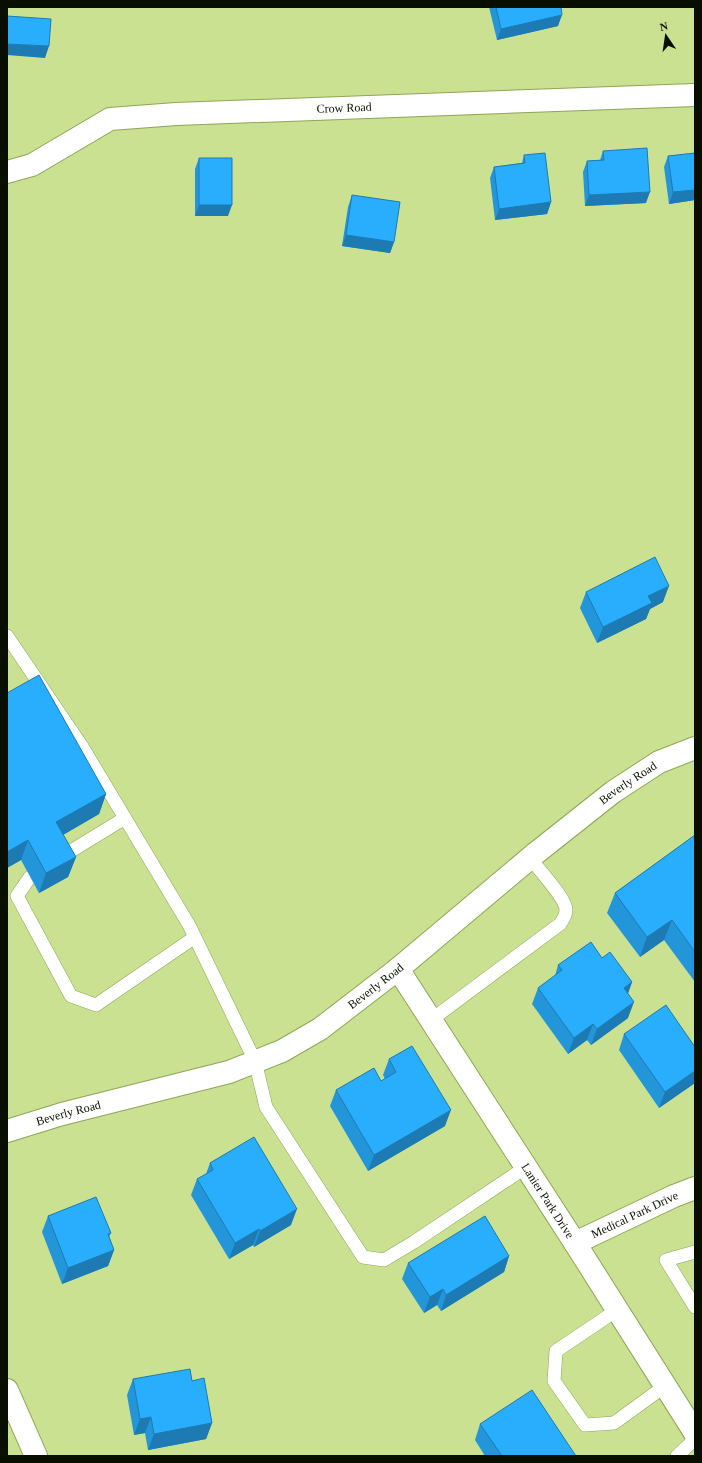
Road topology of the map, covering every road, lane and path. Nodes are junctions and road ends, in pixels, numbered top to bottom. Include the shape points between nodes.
1 (695, 95) edge
2 (7, 172) edge
3 (7, 636) edge
4 (695, 748) edge
5 (125, 818) junction
6 (530, 858) junction
7 (58, 859) edge
8 (30, 877) dead end
9 (195, 937) junction
10 (398, 969) junction
11 (431, 1020) junction
12 (255, 1061) junction
13 (7, 1131) edge
14 (526, 1168) junction
15 (695, 1188) edge
16 (575, 1243) junction
17 (695, 1252) edge
18 (695, 1306) edge
19 (617, 1310) junction
20 (665, 1386) junction
21 (7, 1390) edge
22 (694, 1429) edge
23 (36, 1456) edge
24 (677, 1456) edge

1 - 2 street, Crow Road via 176,114 110,119 32,165
3 - 5 lane via 83,748
4 - 6 street, Beverly Road via 659,762 613,792
5 - 7 lane
5 - 9 lane
6 - 10 street, Beverly Road
6 - 11 lane via 562,898 566,910 564,918 560,924
8 - 9 lane via 17,896 71,996 96,1005
9 - 12 lane
10 - 11 street, Lanier Park Drive
10 - 12 street, Beverly Road via 320,1029 282,1051
11 - 14 street, Lanier Park Drive
12 - 13 street, Beverly Road via 229,1072 62,1114
12 - 14 lane via 266,1107 363,1257 384,1260
14 - 16 street, Lanier Park Drive
15 - 16 street, Medical Park Drive
16 - 19 street, Lanier Park Drive
17 - 18 lane via 666,1260
19 - 20 street, Lanier Park Drive
19 - 20 lane via 556,1351 554,1381 585,1425 614,1423
20 - 22 street, Lanier Park Drive
21 - 23 street
22 - 24 lane

